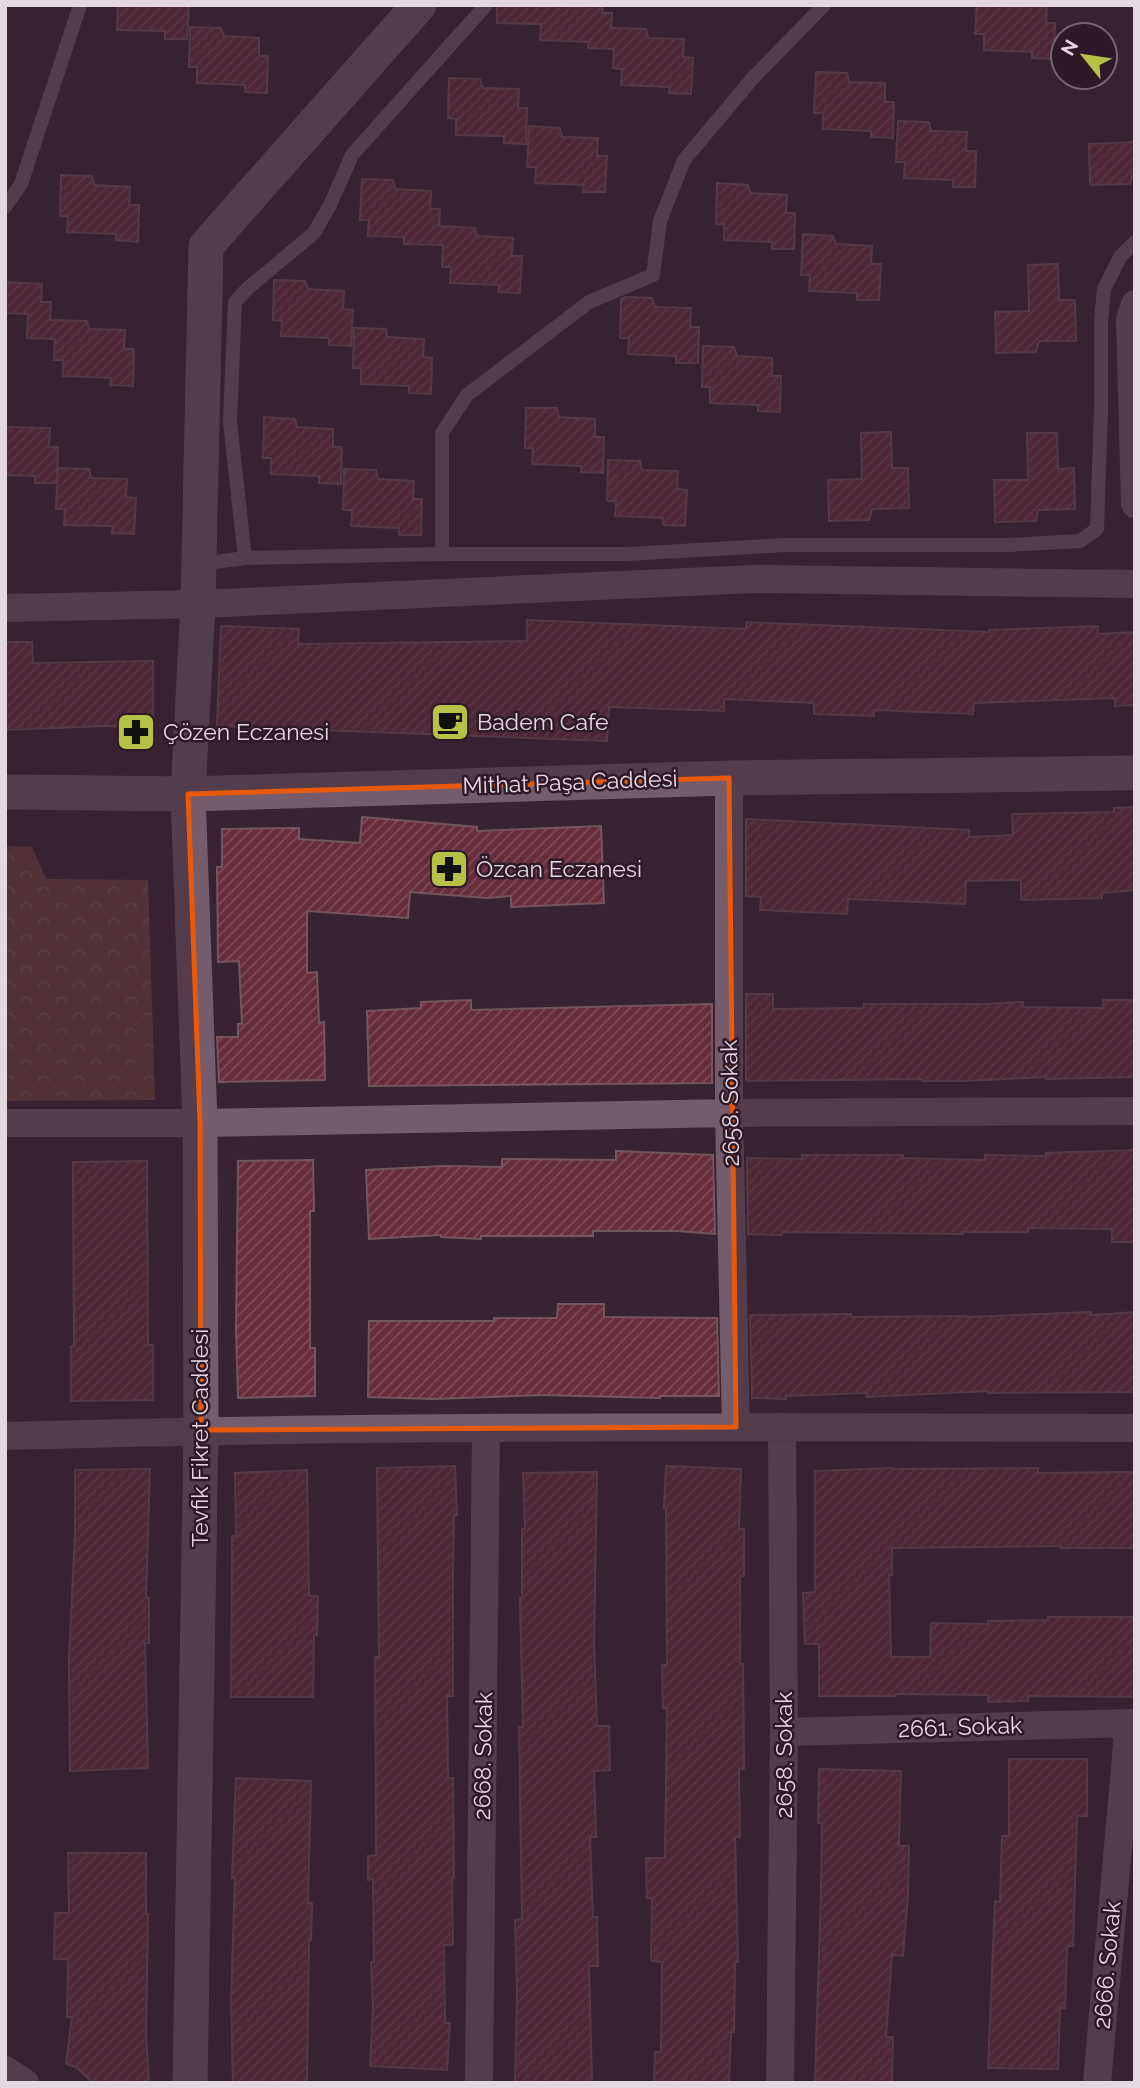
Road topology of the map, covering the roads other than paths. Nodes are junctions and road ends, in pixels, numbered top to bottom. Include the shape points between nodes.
1 (80, 5) edge
2 (419, 5) edge
3 (486, 5) edge
4 (824, 5) edge
5 (5, 207) edge
6 (1135, 242) edge
7 (1135, 304) edge
8 (1135, 505) edge
9 (442, 554) junction
10 (245, 558) junction
11 (199, 564) junction
12 (1135, 584) edge
13 (198, 604) junction
14 (5, 608) edge
15 (1135, 773) edge
16 (729, 778) junction
17 (5, 792) edge
18 (188, 794) junction
19 (1135, 1111) edge
20 (729, 1113) junction
21 (5, 1123) edge
22 (200, 1123) junction
23 (736, 1427) junction
24 (782, 1427) junction
25 (1135, 1428) edge
26 (486, 1429) junction
27 (201, 1430) junction
28 (5, 1436) edge
29 (1132, 1723) edge
30 (784, 1732) junction
31 (5, 2070) edge
32 (25, 2083) edge
33 (190, 2083) edge
34 (479, 2083) edge
35 (780, 2083) edge
36 (1097, 2083) edge

1 - 5 lane via 21,184
2 - 11 street, Tevfik Fikret Caddesi via 206,246
3 - 10 lane via 352,155 314,233 235,302 230,422
4 - 9 lane via 752,79 684,160 660,221 653,275 589,302 467,395 442,433
6 - 9 lane via 1120,257 1104,289 1097,529 1080,541 785,545 628,554
7 - 8 street via 1130,319
9 - 10 lane
10 - 11 lane
11 - 13 street, Tevfik Fikret Caddesi
12 - 13 street via 755,579
13 - 14 street
13 - 18 street, Tevfik Fikret Caddesi
15 - 16 street, Mithat Paşa Caddesi
16 - 18 street, Mithat Paşa Caddesi
16 - 20 street, 2658. Sokak
17 - 18 street, Mithat Paşa Caddesi
18 - 22 street, Tevfik Fikret Caddesi
19 - 20 street
20 - 22 street
20 - 23 street, 2658. Sokak
21 - 22 street
22 - 27 street, Tevfik Fikret Caddesi
23 - 24 street
23 - 26 street
24 - 25 street
24 - 30 street, 2658. Sokak
26 - 27 street
26 - 34 street, 2668. Sokak
27 - 28 street
27 - 33 street, Tevfik Fikret Caddesi
29 - 30 street, 2661. Sokak
29 - 36 street, 2666. Sokak
30 - 35 street, 2658. Sokak
31 - 32 street

